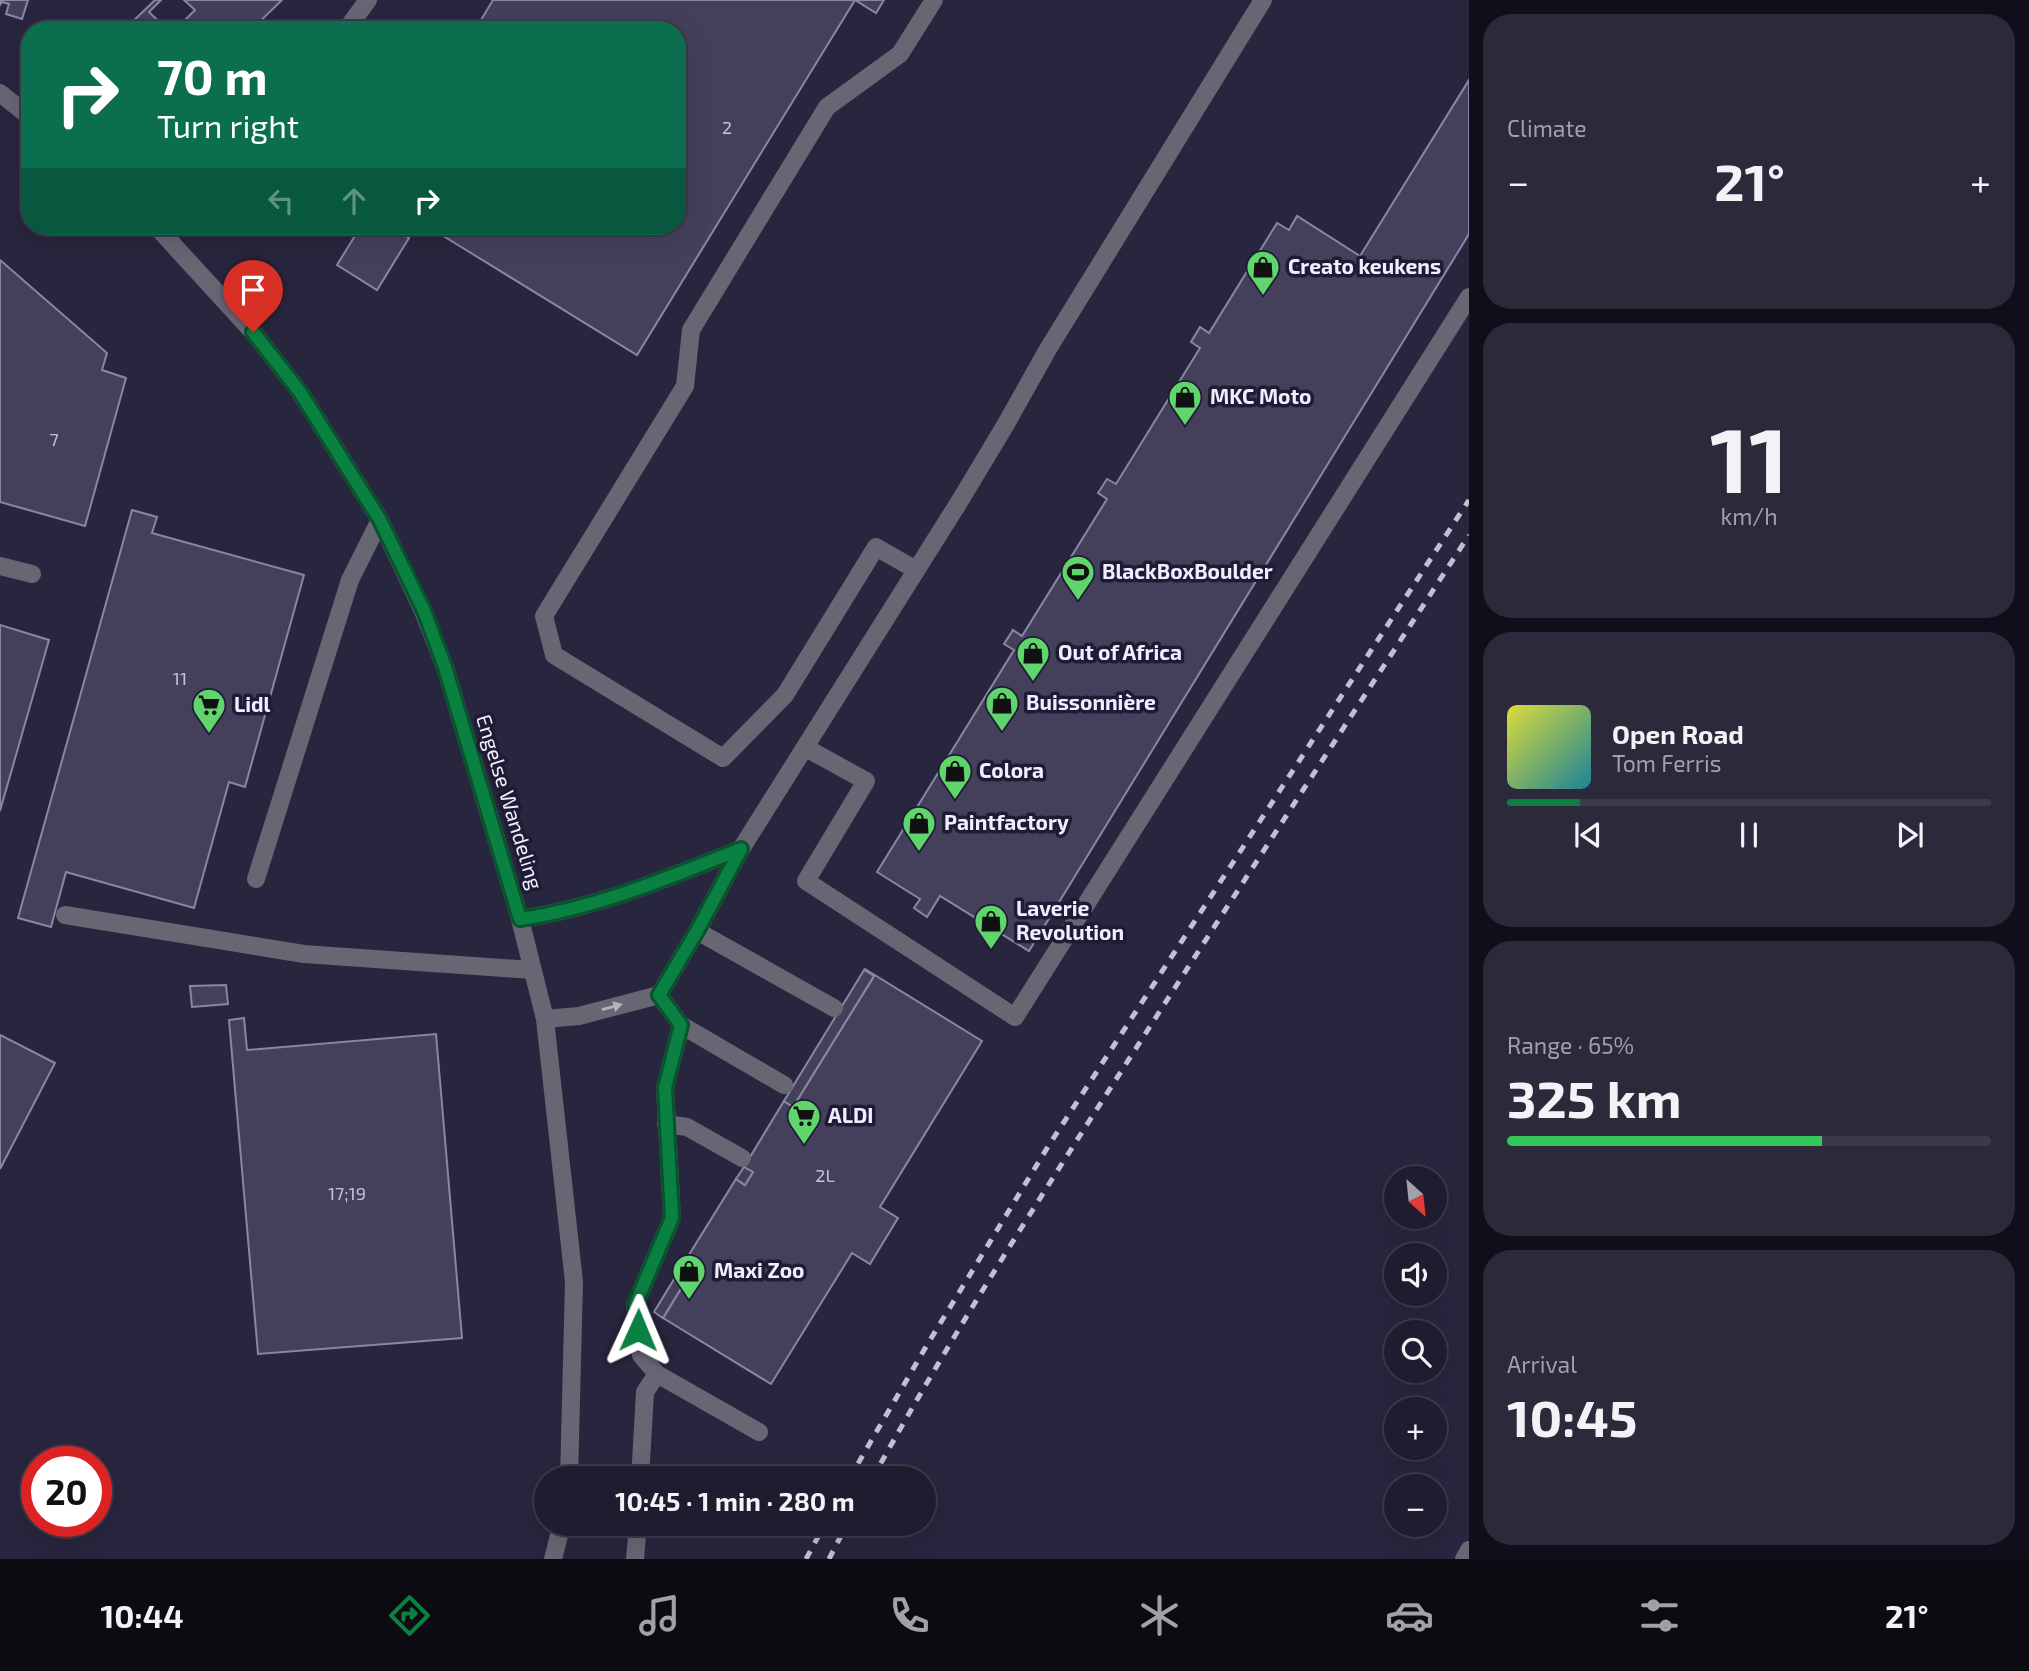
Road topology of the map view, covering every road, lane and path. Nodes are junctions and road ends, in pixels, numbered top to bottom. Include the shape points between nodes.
1 (368, 0) edge
2 (934, 0) edge
3 (1264, 0) edge
4 (353, 21) edge
5 (1, 96) edge
6 (21, 110) edge
7 (167, 235) edge
8 (1469, 298) edge
9 (380, 520) junction
10 (0, 566) edge
11 (916, 570) junction
12 (32, 574) dead end
13 (806, 748) junction
14 (741, 849) junction
15 (256, 879) dead end
16 (65, 915) dead end
17 (520, 919) junction
18 (697, 931) junction
19 (531, 970) junction
20 (659, 995) junction
21 (834, 1008) dead end
22 (545, 1019) junction
23 (681, 1025) junction
24 (784, 1085) dead end
25 (666, 1124) junction
26 (742, 1158) dead end
27 (657, 1374) junction
28 (758, 1432) dead end
29 (569, 1466) edge
30 (641, 1466) edge
31 (559, 1536) edge
32 (637, 1536) edge
33 (1469, 1550) edge
34 (553, 1559) edge
35 (635, 1559) edge
36 (1464, 1559) edge

1 - 4 street
2 - 11 street via 901,54 827,107 691,330 685,386 544,617 554,655 723,758 785,695 876,547
3 - 11 street
5 - 6 street
7 - 9 street, Engelse Wandeling via 300,392
8 - 13 street via 1015,1017 806,881 866,781
9 - 15 street via 350,580
9 - 17 street, Engelse Wandeling via 445,667
10 - 12 street
11 - 13 street
13 - 14 street
14 - 17 street via 641,888
14 - 18 street
16 - 19 street via 304,954
17 - 19 street, Engelse Wandeling
18 - 20 street
18 - 21 street
19 - 22 street, Engelse Wandeling
22 -> 20 street via 579,1016
20 - 23 street
22 - 29 street, Engelse Wandeling via 574,1282
23 - 24 street
23 - 25 street via 665,1088
25 - 26 street via 687,1127
25 - 27 street via 672,1218 635,1305 641,1355
27 - 28 street
27 - 30 street via 645,1392
31 - 34 street
32 - 35 street
33 - 36 street

